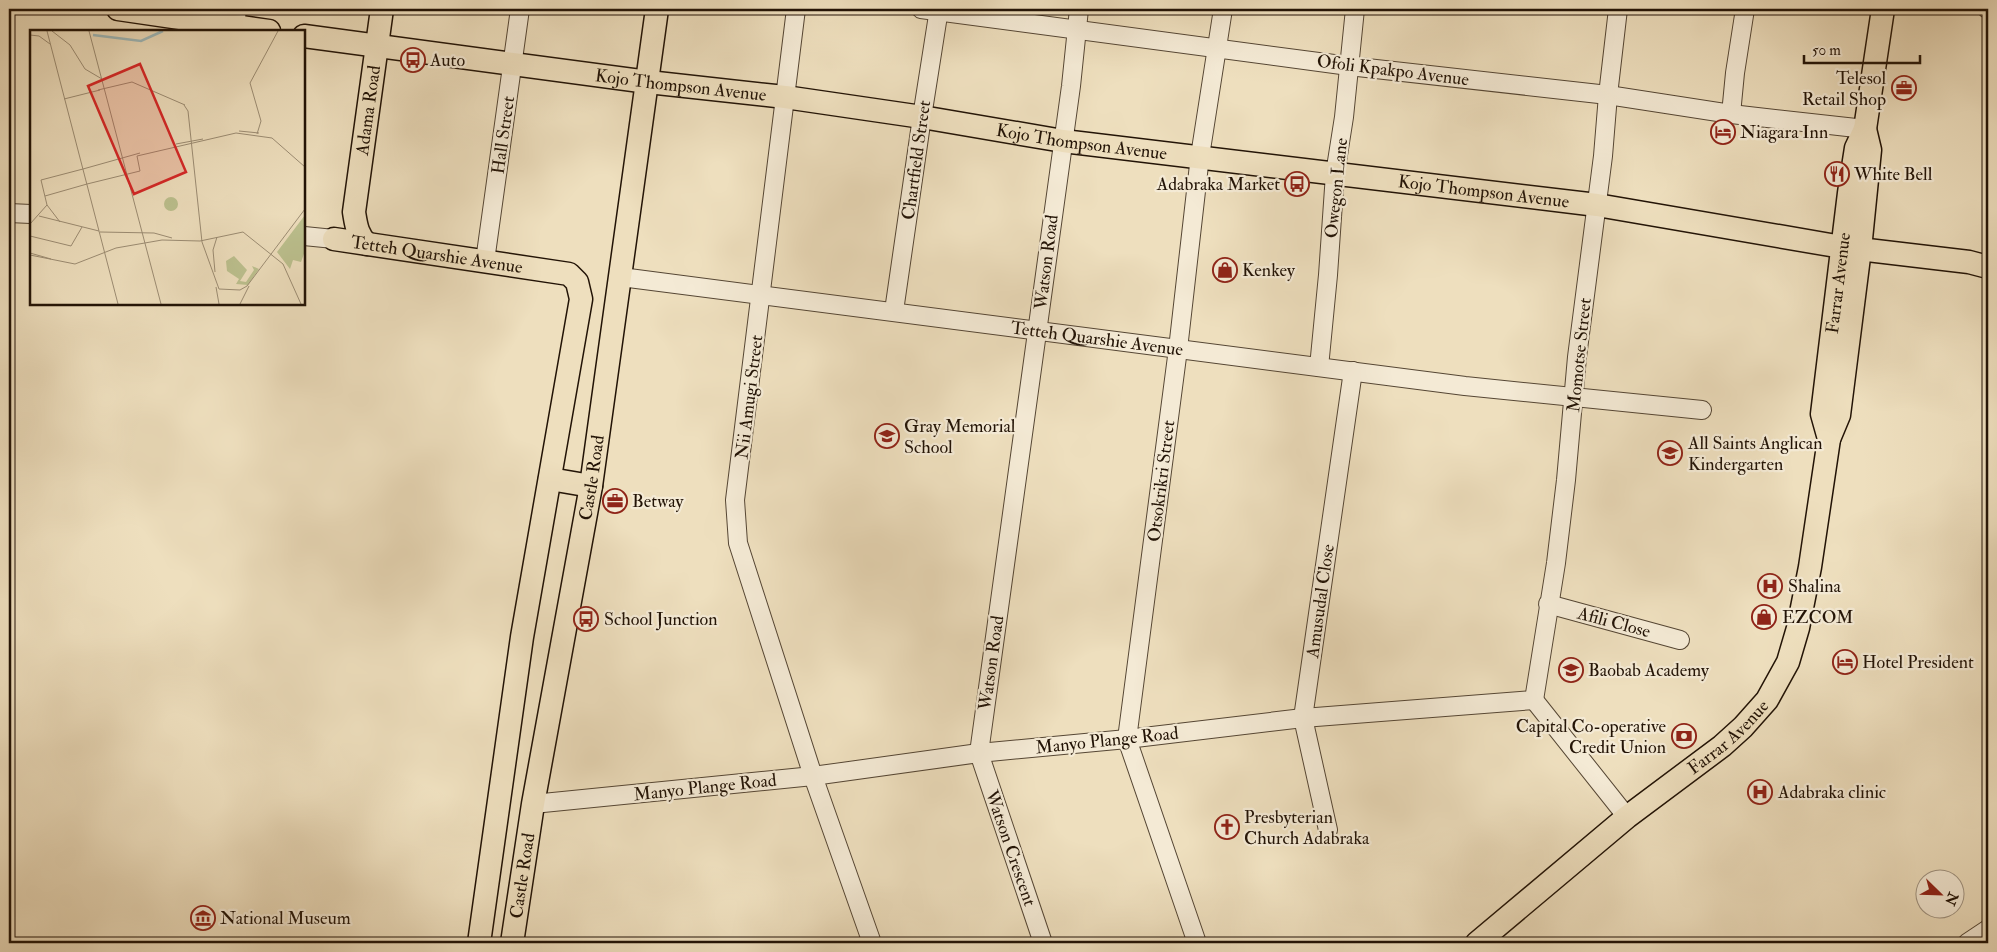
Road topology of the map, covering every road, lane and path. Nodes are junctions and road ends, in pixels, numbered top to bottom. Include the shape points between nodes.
1 (118, 9) edge
2 (382, 9) edge
3 (520, 9) edge
4 (657, 9) edge
5 (796, 9) edge
6 (921, 9) edge
7 (1079, 9) edge
8 (1223, 9) edge
9 (1355, 9) edge
10 (1618, 9) edge
11 (1745, 9) edge
12 (1884, 9) edge
13 (939, 10) edge
14 (236, 18) edge
15 (266, 30) edge
16 (1076, 30) junction
17 (305, 36) edge
18 (377, 46) junction
19 (1216, 48) junction
20 (513, 63) junction
21 (1349, 66) junction
22 (648, 82) junction
23 (1608, 95) junction
24 (785, 97) junction
25 (1732, 114) junction
26 (922, 117) junction
27 (1865, 129) junction
28 (1063, 141) junction
29 (1200, 156) junction
30 (1335, 174) junction
31 (1597, 206) junction
32 (354, 212) junction
33 (9, 213) edge
34 (30, 214) edge
35 (305, 236) edge
36 (334, 239) junction
37 (367, 244) junction
38 (1851, 248) junction
39 (485, 261) junction
40 (1982, 263) edge
41 (569, 274) joint
42 (621, 277) junction
43 (762, 295) junction
44 (894, 311) junction
45 (1037, 331) junction
46 (1178, 350) junction
47 (1319, 367) junction
48 (1353, 371) junction
49 (1574, 396) junction
50 (1702, 410) dead end
51 (550, 480) junction
52 (591, 486) junction
53 (1548, 604) junction
54 (1680, 640) dead end
55 (1534, 700) junction
56 (1303, 718) junction
57 (1127, 739) junction
58 (979, 753) junction
59 (813, 776) junction
60 (533, 804) junction
61 (1627, 817) junction
62 (1328, 830) dead end
63 (1988, 929) edge
64 (479, 943) edge
65 (512, 943) edge
66 (872, 943) edge
67 (1043, 943) edge
68 (1197, 943) edge
69 (1477, 943) edge
70 (1967, 943) edge

1 - 14 main road
2 - 18 main road, Adama Road
3 - 20 street, Hall Street
4 - 22 main road, Castle Road
5 - 24 street, Nii Amugi Street
6 - 13 street, Ofoli Kpakpo Avenue
7 - 16 street, Watson Road
8 - 19 street, Otsokrikri Street
9 - 21 street, Owegon Lane
10 - 23 street, Momotse Street
11 - 25 street
12 - 27 main road, Farrar Avenue
13 - 16 street, Ofoli Kpakpo Avenue
13 - 26 street, Chartfield Street
14 - 15 main road
16 - 19 street, Ofoli Kpakpo Avenue
16 - 28 street, Watson Road
17 - 18 main road, Kojo Thompson Avenue
18 - 20 main road, Kojo Thompson Avenue
18 - 32 main road, Adama Road
19 - 21 street, Ofoli Kpakpo Avenue
19 - 29 street, Otsokrikri Street
20 - 22 main road, Kojo Thompson Avenue
20 - 39 street, Hall Street
21 - 23 street, Ofoli Kpakpo Avenue
21 - 30 street, Owegon Lane
22 - 24 main road, Kojo Thompson Avenue
22 - 42 main road, Castle Road
23 - 25 street, Ofoli Kpakpo Avenue
23 - 31 street, Momotse Street
24 - 26 main road, Kojo Thompson Avenue
24 - 43 street, Nii Amugi Street
25 - 27 street, Ofoli Kpakpo Avenue
26 - 28 main road, Kojo Thompson Avenue
26 - 44 street, Chartfield Street
27 - 38 main road, Farrar Avenue via 1870,150
28 - 29 main road, Kojo Thompson Avenue
28 - 45 street, Watson Road
29 - 30 main road, Kojo Thompson Avenue
29 - 46 street, Otsokrikri Street
30 - 31 main road, Kojo Thompson Avenue
30 - 47 street, Owegon Lane
31 - 38 main road, Kojo Thompson Avenue
31 - 49 street, Momotse Street
32 - 36 main road, Adama Road
32 - 37 main road, Adama Road via 356,228
33 - 34 street
35 - 36 street, Tetteh Quarshie Avenue
36 - 37 main road, Tetteh Quarshie Avenue
37 - 39 main road, Tetteh Quarshie Avenue
38 - 40 main road, Kojo Thompson Avenue
38 - 61 main road, Farrar Avenue via 1822,414 1829,439 1810,567 1788,662 1767,700 1743,727
39 - 41 main road, Tetteh Quarshie Avenue
41 - 51 main road, Castle Road via 576,282 581,299
42 - 43 street, Tetteh Quarshie Avenue
42 - 52 main road, Castle Road
43 - 44 street, Tetteh Quarshie Avenue
43 - 59 street, Nii Amugi Street via 735,500 738,543
44 - 45 street, Tetteh Quarshie Avenue
45 - 46 street, Tetteh Quarshie Avenue
45 - 58 street, Watson Road
46 - 47 street, Tetteh Quarshie Avenue
46 - 57 street, Otsokrikri Street
47 - 48 street, Tetteh Quarshie Avenue
48 - 49 street, Tetteh Quarshie Avenue
48 - 56 street, Amusudal Close
49 - 50 street, Tetteh Quarshie Avenue
49 - 53 street, Momotse Street via 1556,563
51 - 52 main road
51 - 64 main road, Castle Road via 520,647
52 - 60 main road, Castle Road
53 - 54 street, Afili Close
53 - 55 street, Momotse Street
55 - 56 street, Manyo Plange Road
55 - 61 street
56 - 57 street, Manyo Plange Road
56 - 62 street, Amusudal Close
57 - 58 street, Manyo Plange Road
57 - 68 street, Otsokrikri Street
58 - 59 street, Manyo Plange Road
58 - 67 street, Watson Crescent
59 - 60 street, Manyo Plange Road
59 - 66 street
60 - 65 main road, Castle Road
61 - 69 main road, Farrar Avenue
63 - 70 street

